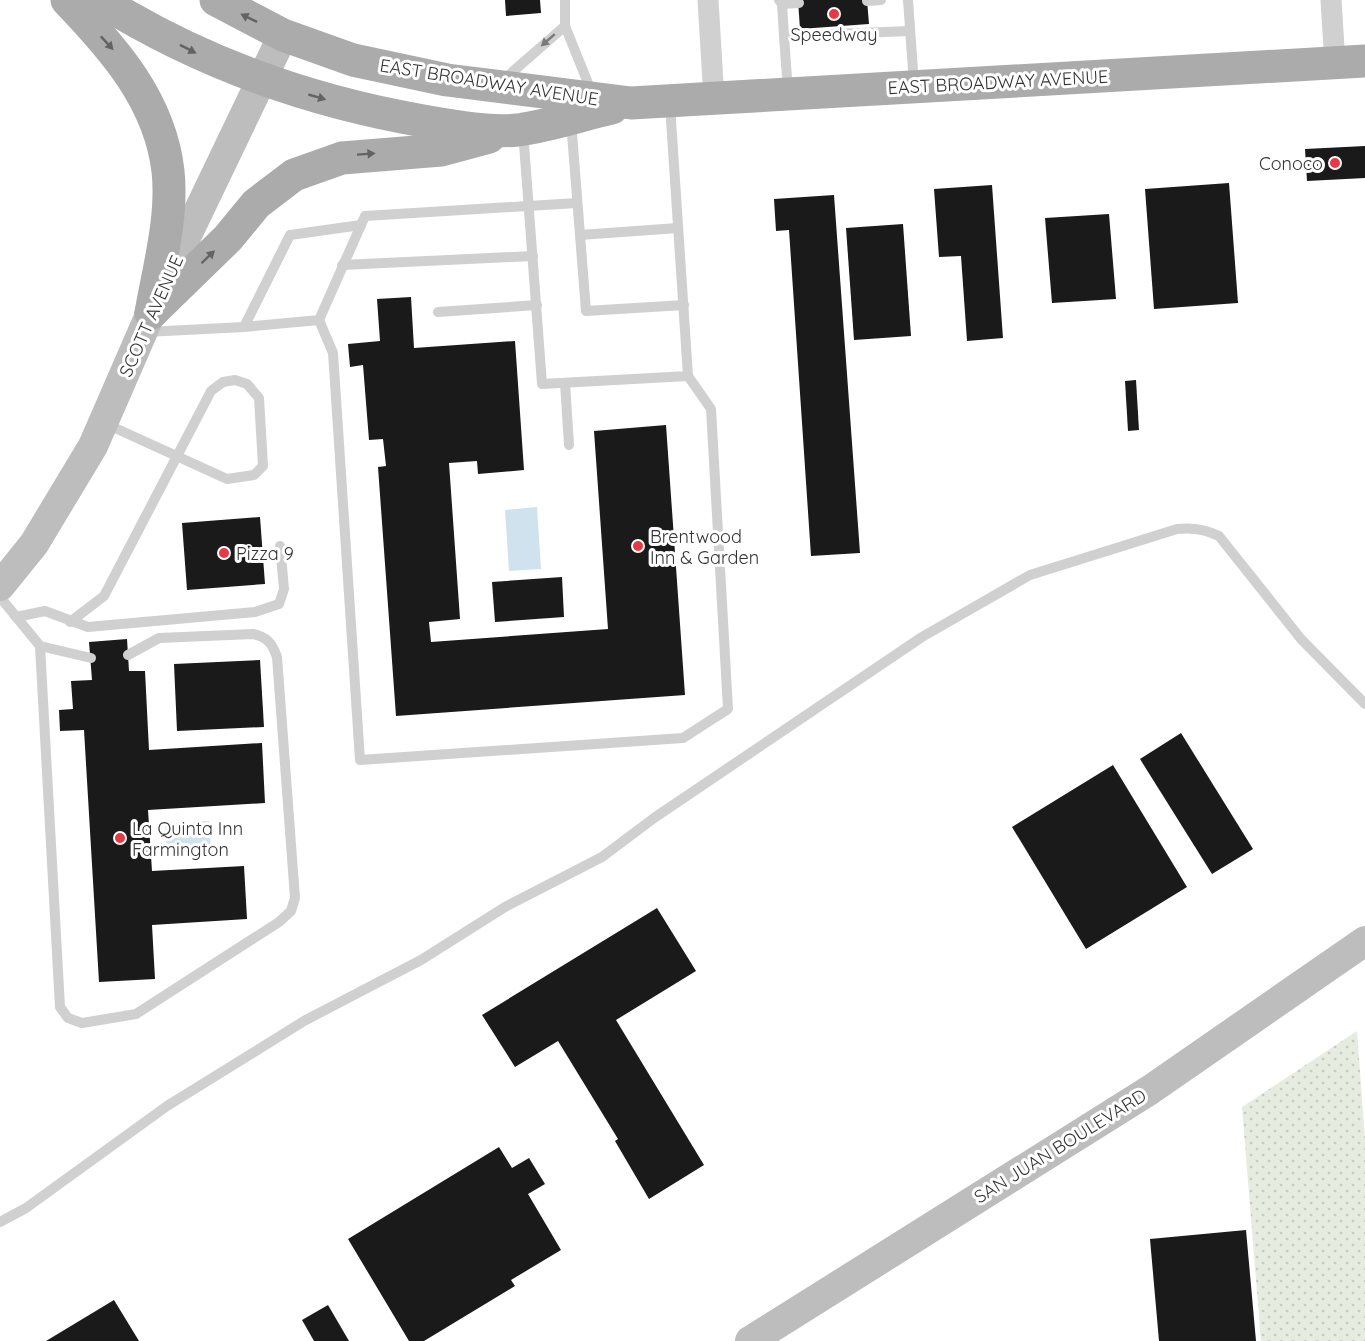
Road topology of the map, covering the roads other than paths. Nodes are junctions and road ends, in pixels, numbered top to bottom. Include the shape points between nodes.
1 (67, 0) edge
2 (100, 0) edge
3 (216, 0) edge
4 (565, 0) edge
5 (708, 0) edge
6 (881, 0) edge
7 (908, 0) edge
8 (1331, 0) edge
9 (867, 1) edge
10 (780, 2) edge
11 (799, 3) dead end
12 (565, 26) junction
13 (910, 31) junction
14 (283, 34) junction
15 (784, 36) junction
16 (1350, 62) edge
17 (261, 80) junction
18 (497, 85) junction
19 (914, 87) junction
20 (788, 95) junction
21 (714, 99) junction
22 (670, 101) junction
23 (582, 108) junction
24 (520, 129) junction
25 (577, 202) junction
26 (529, 206) junction
27 (361, 225) junction
28 (678, 228) junction
29 (580, 235) junction
30 (533, 256) junction
31 (342, 265) junction
32 (684, 304) junction
33 (537, 305) junction
34 (438, 312) dead end
35 (319, 320) junction
36 (147, 323) junction
37 (244, 327) junction
38 (688, 376) junction
39 (565, 383) junction
40 (104, 422) junction
41 (569, 445) dead end
42 (178, 456) junction
43 (280, 546) dead end
44 (0, 585) edge
45 (0, 597) edge
46 (16, 617) junction
47 (70, 622) junction
48 (40, 646) junction
49 (128, 655) dead end
50 (91, 657) dead end
51 (1365, 704) edge
52 (1365, 941) edge
53 (0, 1222) edge
54 (750, 1341) edge

1 -> 36 main road via 119,56 155,118 163,145 168,172 166,224
2 -> 17 main road, EAST BROADWAY AVENUE via 199,54
14 -> 3 main road, EAST BROADWAY AVENUE
4 - 12 lane
5 - 21 street
6 - 9 lane
7 - 13 lane
8 - 16 street
10 - 11 lane
10 - 15 lane
12 -> 18 lane
12 - 23 lane
13 - 15 lane
13 - 19 lane
14 - 17 main road, SCOTT AVENUE
14 - 18 main road, EAST BROADWAY AVENUE via 325,52 379,66 447,80
15 - 20 lane
16 - 19 main road, EAST BROADWAY AVENUE
17 -> 24 main road, EAST BROADWAY AVENUE via 406,118
17 - 36 main road, SCOTT AVENUE
18 - 23 main road, EAST BROADWAY AVENUE
19 - 20 main road, EAST BROADWAY AVENUE
20 - 21 main road, EAST BROADWAY AVENUE
21 - 22 main road, EAST BROADWAY AVENUE
22 - 23 main road, EAST BROADWAY AVENUE
22 - 28 lane
23 - 24 main road, EAST BROADWAY AVENUE
23 - 25 lane
24 - 26 lane
36 -> 24 main road via 256,204 301,172 356,155 441,150
25 - 26 lane
25 - 29 lane
26 - 27 lane via 365,216
26 - 30 lane
27 - 31 lane
27 - 37 lane via 290,235
28 - 29 lane
28 - 32 lane
29 - 32 lane via 586,310
30 - 31 lane
30 - 33 lane
31 - 35 lane
32 - 38 lane
33 - 34 lane
33 - 39 lane via 542,384
35 - 37 lane
35 - 38 lane via 333,353 360,760 683,738 728,709 711,410
36 - 37 lane
36 - 40 main road, SCOTT AVENUE
38 - 39 lane
39 - 41 lane
40 - 42 lane
40 - 44 main road, SCOTT AVENUE via 34,544
42 - 42 lane via 212,392 223,382 247,384 259,398 263,466 254,475 227,479
42 - 47 lane via 104,596
43 - 47 lane via 284,589 279,604 255,612 100,626
45 - 46 lane
46 - 47 lane via 45,611
46 - 48 lane
48 - 49 lane via 60,1007 68,1017 82,1023 136,1014 279,922 291,911 296,898 273,646 264,637 252,634 159,638
48 - 50 lane
51 - 53 lane via 1301,639 1219,537 1208,530 1178,529 1030,575 922,637 602,857 505,907 421,960 304,1020 167,1106 26,1208
52 - 54 main road, SAN JUAN BOULEVARD via 1150,1089

